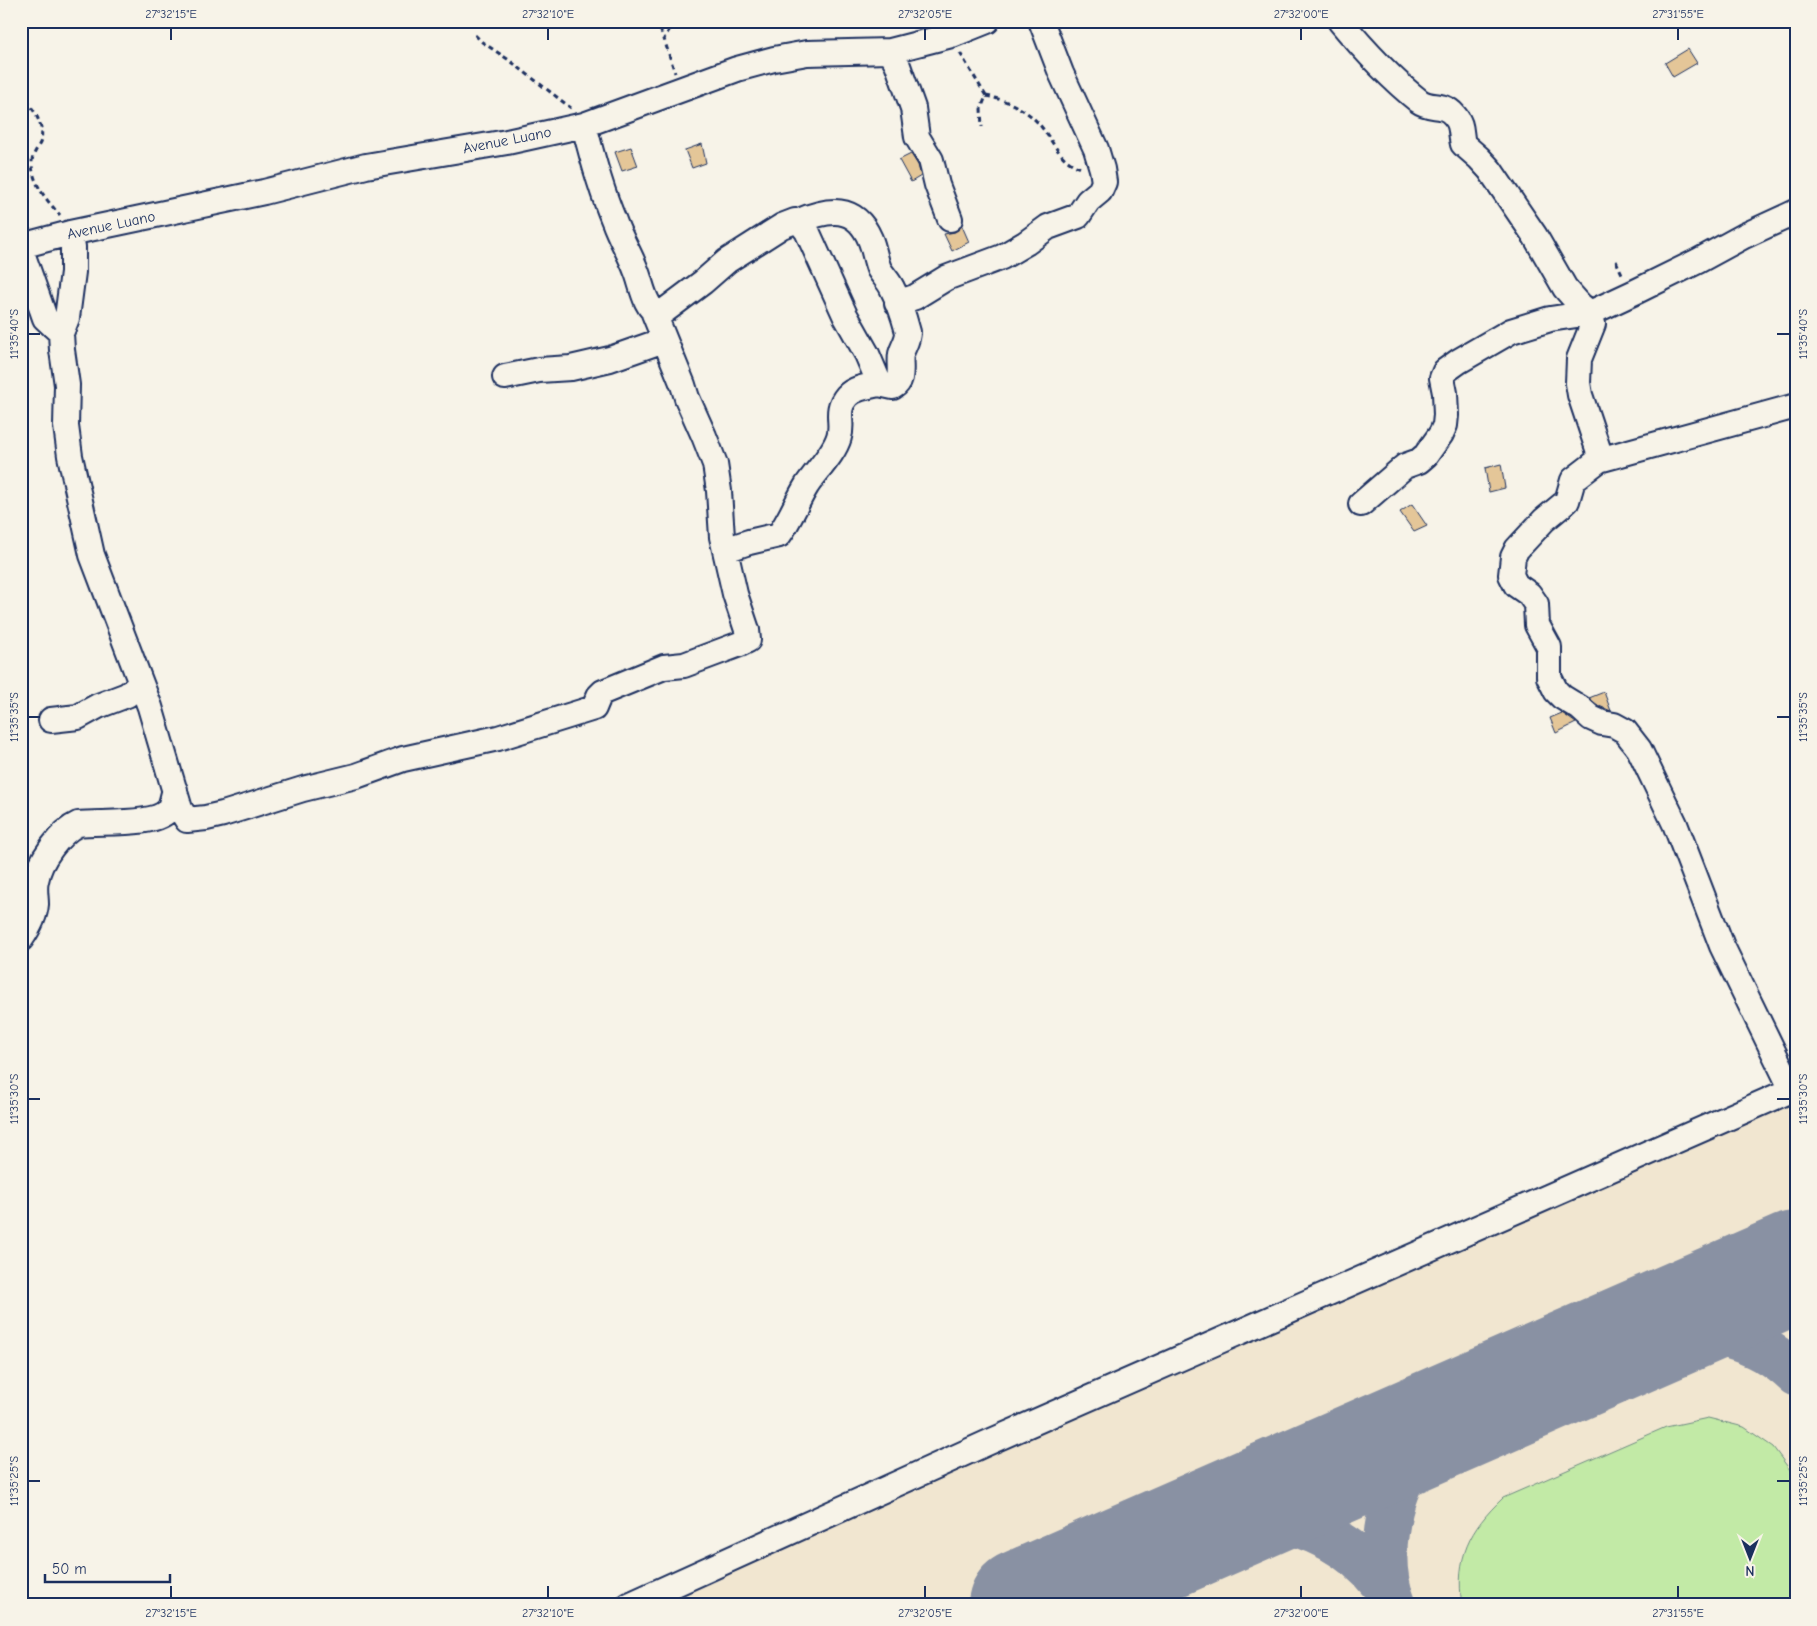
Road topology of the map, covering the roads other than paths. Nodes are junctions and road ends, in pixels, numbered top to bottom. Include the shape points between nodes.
1 (987, 21) edge
2 (1041, 21) edge
3 (1340, 21) edge
4 (890, 51) junction
5 (584, 125) junction
6 (1796, 212) edge
7 (950, 219) dead end
8 (799, 222) junction
9 (70, 233) junction
10 (21, 246) edge
11 (21, 250) edge
12 (897, 303) junction
13 (653, 312) junction
14 (1590, 313) junction
15 (61, 333) junction
16 (664, 340) junction
17 (505, 377) dead end
18 (879, 384) junction
19 (1796, 406) edge
20 (1599, 460) junction
21 (1361, 504) dead end
22 (725, 550) junction
23 (142, 684) junction
24 (51, 720) dead end
25 (175, 790) junction
26 (21, 939) edge
27 (1794, 1089) edge
28 (629, 1605) edge

1 - 4 street, Avenue Luano via 952,35
2 - 12 street via 1096,149 1104,182 1100,191 1078,216 1048,227 1002,257 946,278 915,297
3 - 14 street via 1393,79 1421,102 1441,106 1454,114 1461,125 1463,144 1490,170 1536,236 1565,288
4 - 5 street, Avenue Luano via 807,53 774,59 737,69
4 - 7 street via 913,108 917,137 931,160
5 - 9 street, Avenue Luano via 366,166 264,192
5 - 13 street via 614,223
6 - 14 street
8 - 12 street via 819,213 836,211 849,215 862,225
8 - 13 street via 782,226 727,261 663,312
8 - 18 street via 807,231
9 - 10 street, Avenue Luano
9 - 15 street via 73,272 67,318
11 - 15 street via 45,318
12 - 18 street via 908,332 901,356 902,372 896,386
13 - 16 street
14 - 20 street via 1593,324 1579,359 1578,383
14 - 21 street via 1550,319 1511,331 1445,371 1442,378 1446,415 1441,434 1426,455 1405,466
15 - 23 street via 67,385 66,426 86,531 95,564
16 - 17 street via 610,359
16 - 22 street via 715,464
18 - 22 street via 853,391 847,396 841,406 839,436 779,535
19 - 20 street
20 - 27 street via 1573,480 1567,501 1517,549 1511,575 1516,585 1536,604 1537,625 1549,647 1549,677 1556,691 1591,718 1625,731 1639,748 1675,824 1738,983
22 - 25 street via 748,640 684,665 664,667 603,692 594,708 498,738 403,759 356,776 206,818 187,820
23 - 24 street via 127,695 78,717
23 - 25 street
25 - 26 street via 169,809 160,817 146,821 78,824 57,839 40,866 35,882 36,906
27 - 28 street via 996,1439

